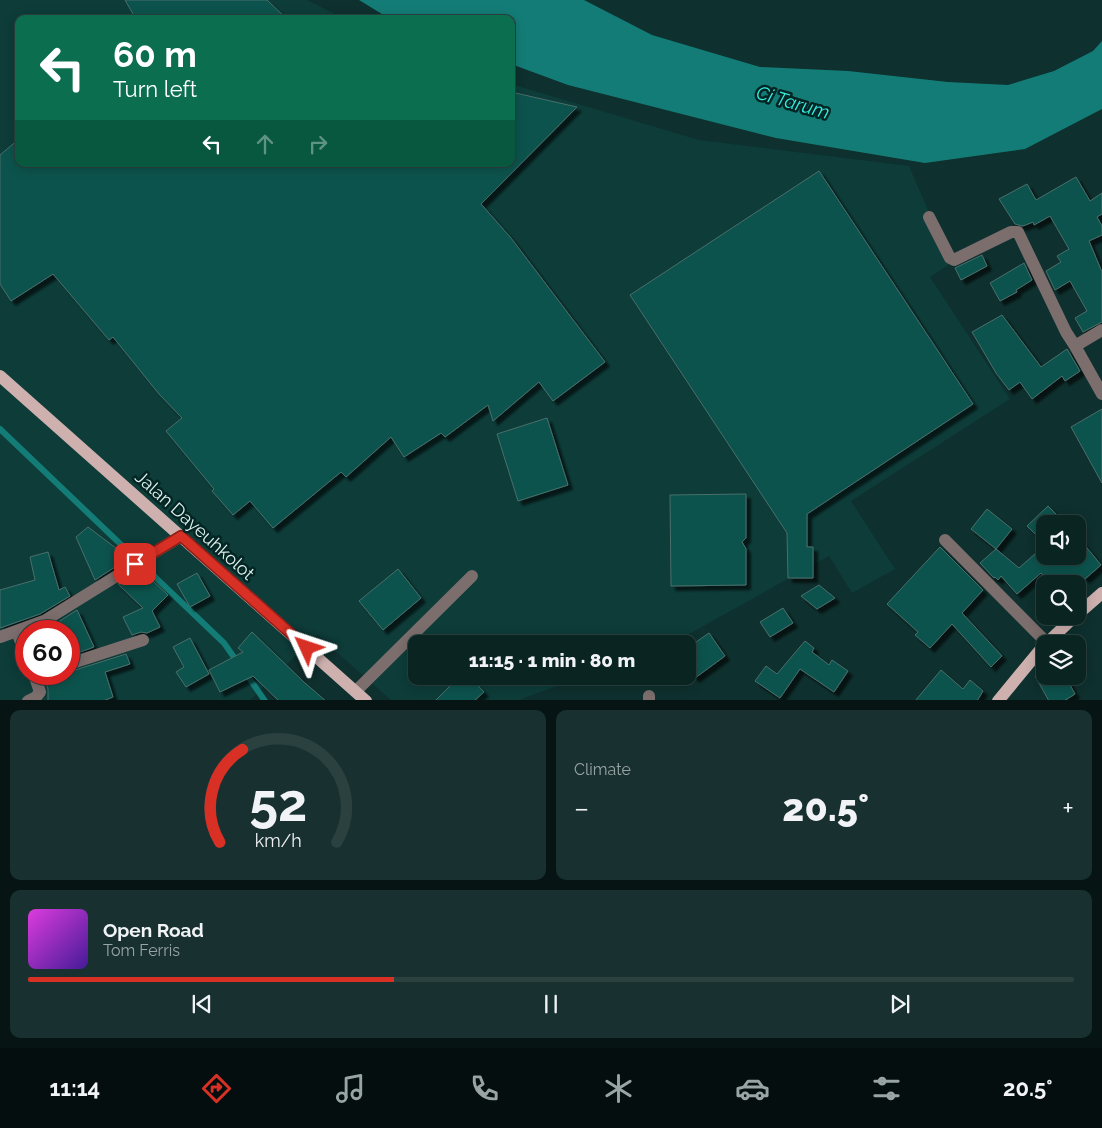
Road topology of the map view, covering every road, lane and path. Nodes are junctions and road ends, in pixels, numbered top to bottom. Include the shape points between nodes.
1 (929, 217) dead end
2 (1102, 330) edge
3 (1075, 346) junction
4 (0, 376) edge
5 (1102, 394) edge
6 (181, 536) junction
7 (945, 540) dead end
8 (472, 576) dead end
9 (1102, 593) edge
10 (1086, 607) edge
11 (55, 620) edge
12 (1066, 625) edge
13 (15, 633) edge
14 (1037, 635) edge
15 (1055, 635) edge
16 (0, 637) edge
17 (143, 640) dead end
18 (1036, 656) edge
19 (80, 660) edge
20 (38, 685) edge
21 (356, 691) junction
22 (28, 700) edge
23 (366, 700) edge
24 (998, 700) edge

1 - 3 street via 951,260 1011,232 1018,232
2 - 3 street
3 - 5 street
4 - 6 main road, Jalan Dayeuhkolot
6 - 11 street
6 - 21 main road, Jalan Dayeuhkolot
7 - 14 street
8 - 21 street
9 - 10 main road
12 - 15 main road
13 - 16 street
17 - 19 street
18 - 24 main road
20 - 22 street via 40,692
21 - 23 main road, Jalan Dayeuhkolot

